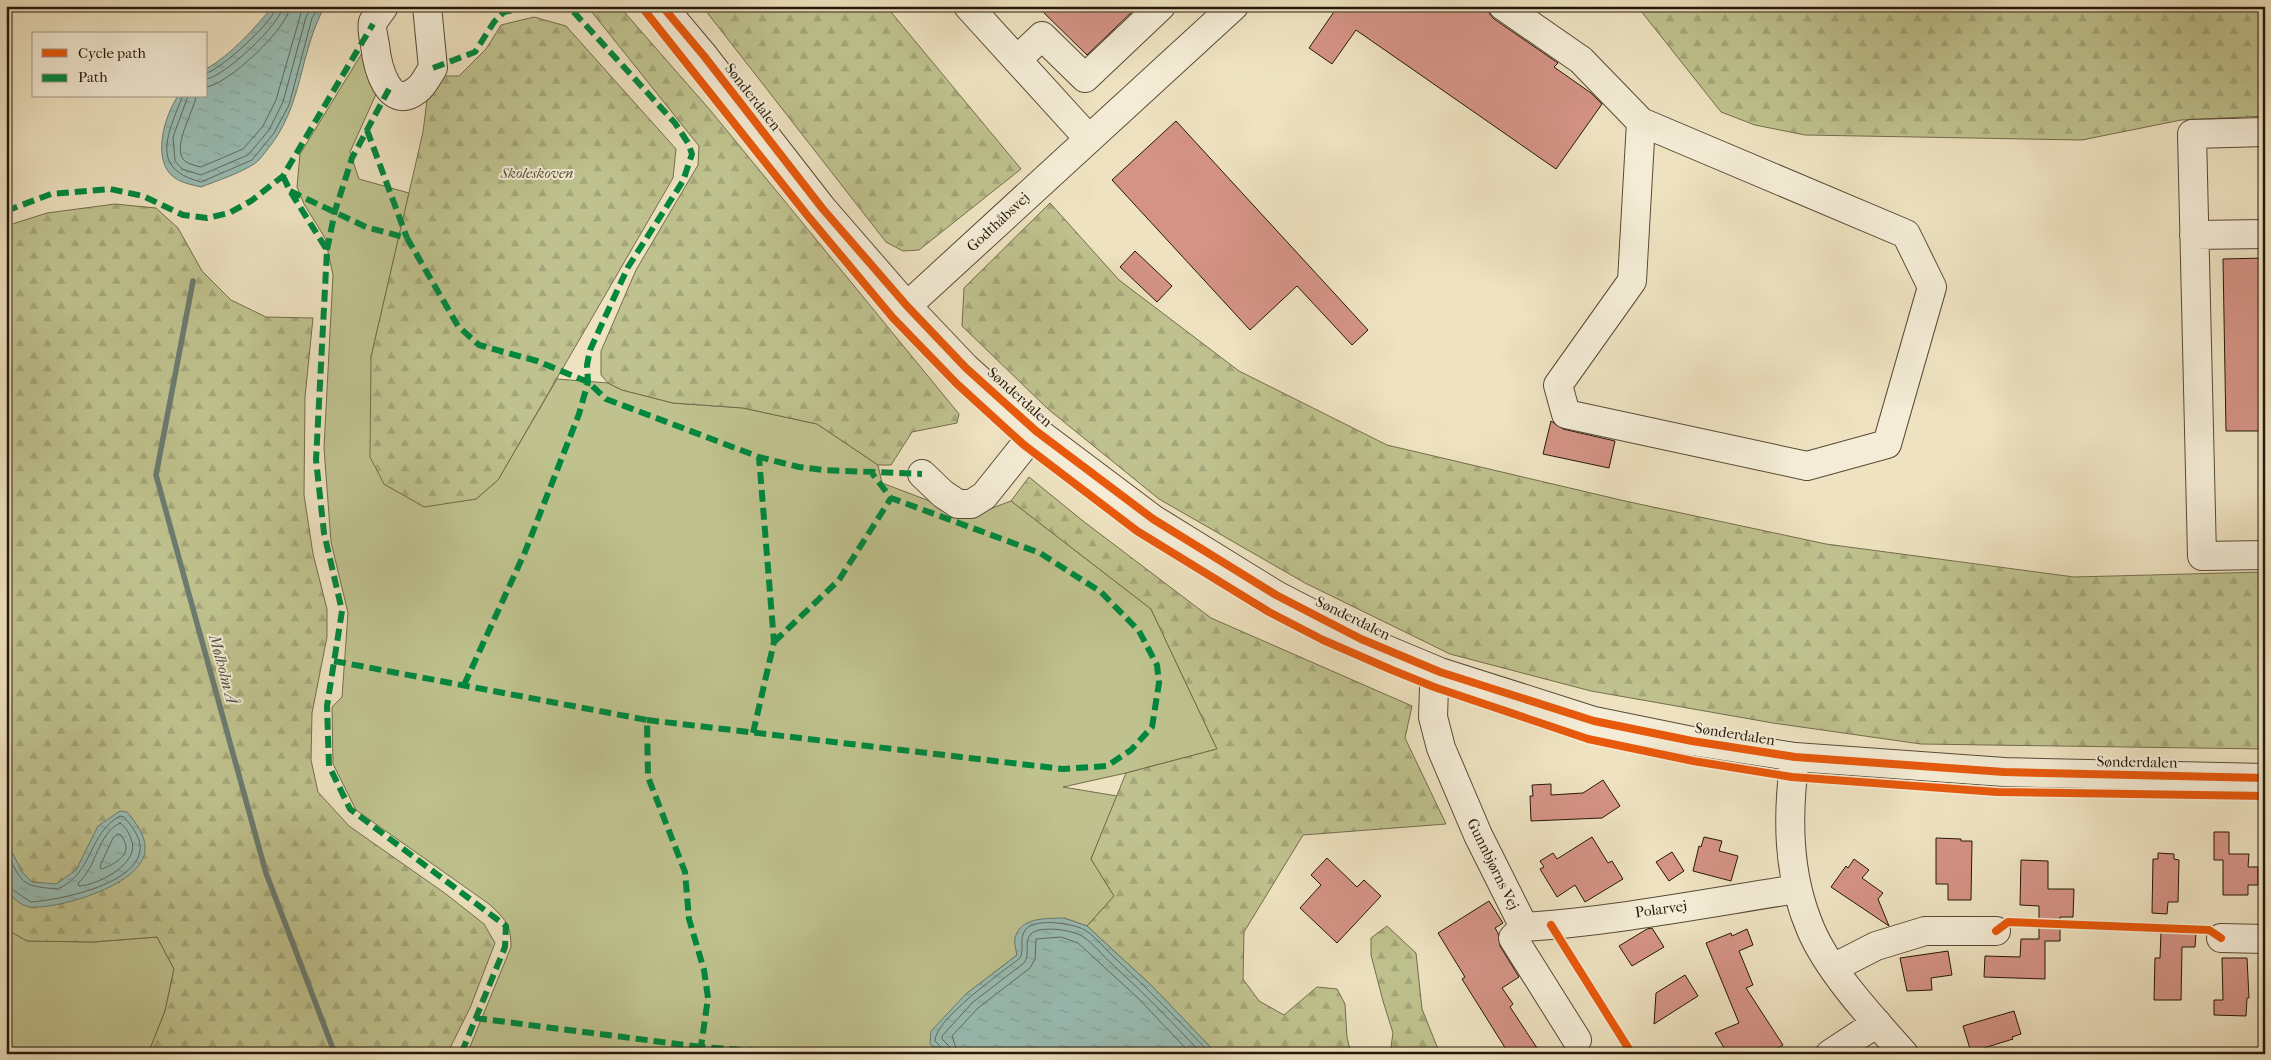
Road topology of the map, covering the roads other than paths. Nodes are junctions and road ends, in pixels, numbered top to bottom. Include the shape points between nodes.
1 (384, 6) edge
2 (427, 6) edge
3 (662, 6) edge
4 (968, 6) edge
5 (1162, 6) edge
6 (1234, 6) edge
7 (1503, 6) edge
8 (1017, 60) junction
9 (1641, 122) junction
10 (2265, 132) edge
11 (1089, 138) junction
12 (2265, 234) edge
13 (2194, 236) junction
14 (907, 306) junction
15 (1036, 431) junction
16 (922, 474) dead end
17 (2265, 555) edge
18 (1440, 672) junction
19 (1794, 757) junction
20 (2265, 778) edge
21 (1797, 889) junction
22 (1524, 926) junction
23 (1996, 931) dead end
24 (2221, 938) dead end
25 (2265, 939) edge
26 (1833, 968) junction
27 (1876, 1023) junction
28 (1577, 1040) dead end
29 (1830, 1054) edge
30 (1904, 1054) edge

1 - 2 street via 372,24 376,54 382,79 400,96 418,90 433,68
3 - 14 street, Sønderdalen via 822,208
4 - 8 street
5 - 8 street via 1084,78 1042,36
6 - 11 street, Godthåbsvej
7 - 9 street via 1581,60
8 - 11 street
9 - 9 street via 1906,234 1932,287 1887,444 1806,466 1566,414 1558,385 1632,281
10 - 13 street via 2192,134
11 - 14 street, Godthåbsvej
12 - 13 street
13 - 17 street via 2202,556
14 - 15 street, Sønderdalen via 966,368
15 - 16 street via 984,496 971,504 958,504
15 - 18 street, Sønderdalen via 1153,519 1276,595 1361,639
18 - 19 street, Sønderdalen via 1594,721
18 - 22 street, Gunnbjørns Vej via 1434,687 1433,717 1441,748 1478,835
19 - 20 street, Sønderdalen via 2004,772
19 - 21 street via 1789,821
21 - 22 street, Polarvej
21 - 26 street via 1811,930
22 - 28 street, Gunnbjørns Vej via 1513,938
23 - 26 street via 1925,931 1876,946
24 - 25 street
26 - 27 street
27 - 29 street
27 - 30 street

